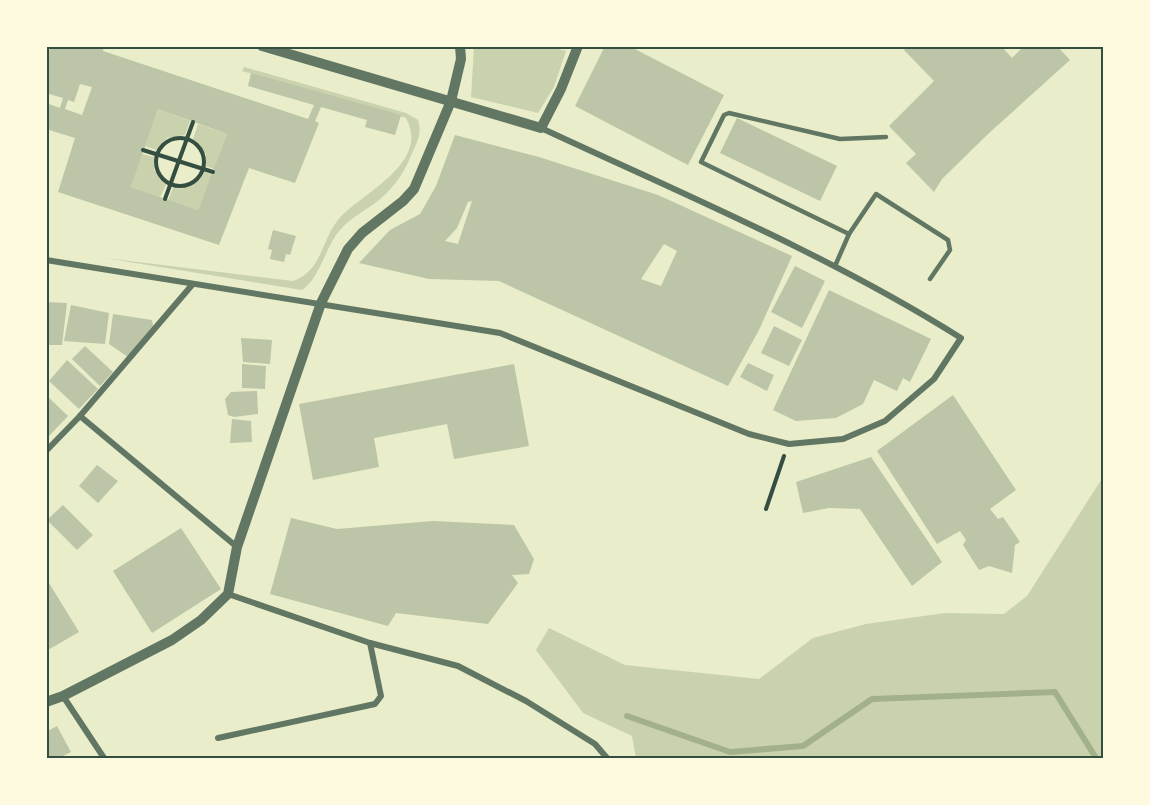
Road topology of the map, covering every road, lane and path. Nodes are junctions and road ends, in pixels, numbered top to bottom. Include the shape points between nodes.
1 (262, 46) edge
2 (460, 46) edge
3 (578, 46) edge
4 (451, 101) junction
5 (194, 122) dead end
6 (541, 128) junction
7 (886, 137) dead end
8 (187, 140) junction
9 (143, 150) dead end
10 (157, 154) junction
11 (179, 161) junction
12 (202, 168) junction
13 (213, 172) dead end
14 (171, 184) junction
15 (165, 199) dead end
16 (849, 234) junction
17 (46, 260) edge
18 (835, 266) junction
19 (930, 279) dead end
20 (192, 285) junction
21 (321, 303) junction
22 (80, 416) junction
23 (789, 444) junction
24 (46, 450) edge
25 (766, 509) dead end
26 (237, 547) junction
27 (228, 594) junction
28 (370, 644) junction
29 (63, 696) junction
30 (46, 702) edge
31 (218, 738) dead end
32 (607, 758) edge
33 (104, 759) edge

1 - 4 street
2 - 4 street via 461,59
3 - 6 street
4 - 6 street
4 - 21 street via 414,189 348,249
5 - 8 path
6 - 18 street
7 - 16 lane via 840,139 729,113 724,115 701,162
8 - 10 path via 169,140
8 - 11 path
8 - 12 path via 199,148
9 - 10 path
10 - 11 path
10 - 14 path via 160,176
11 - 12 path
11 - 14 path
12 - 13 path
12 - 14 path via 190,184
14 - 15 path
16 - 18 lane
16 - 19 lane via 876,194 948,240 950,250
17 - 20 street
18 - 23 street via 907,303 962,338 934,379 885,421 843,439
20 - 21 street
20 - 22 street
21 - 23 street via 500,333 749,434
21 - 26 street
22 - 24 street
22 - 26 street
23 - 25 path
26 - 27 street
27 - 28 street
27 - 29 street via 172,640
28 - 31 street via 381,696 375,704
28 - 32 street via 458,666 526,701 595,744
29 - 30 street
29 - 33 street

